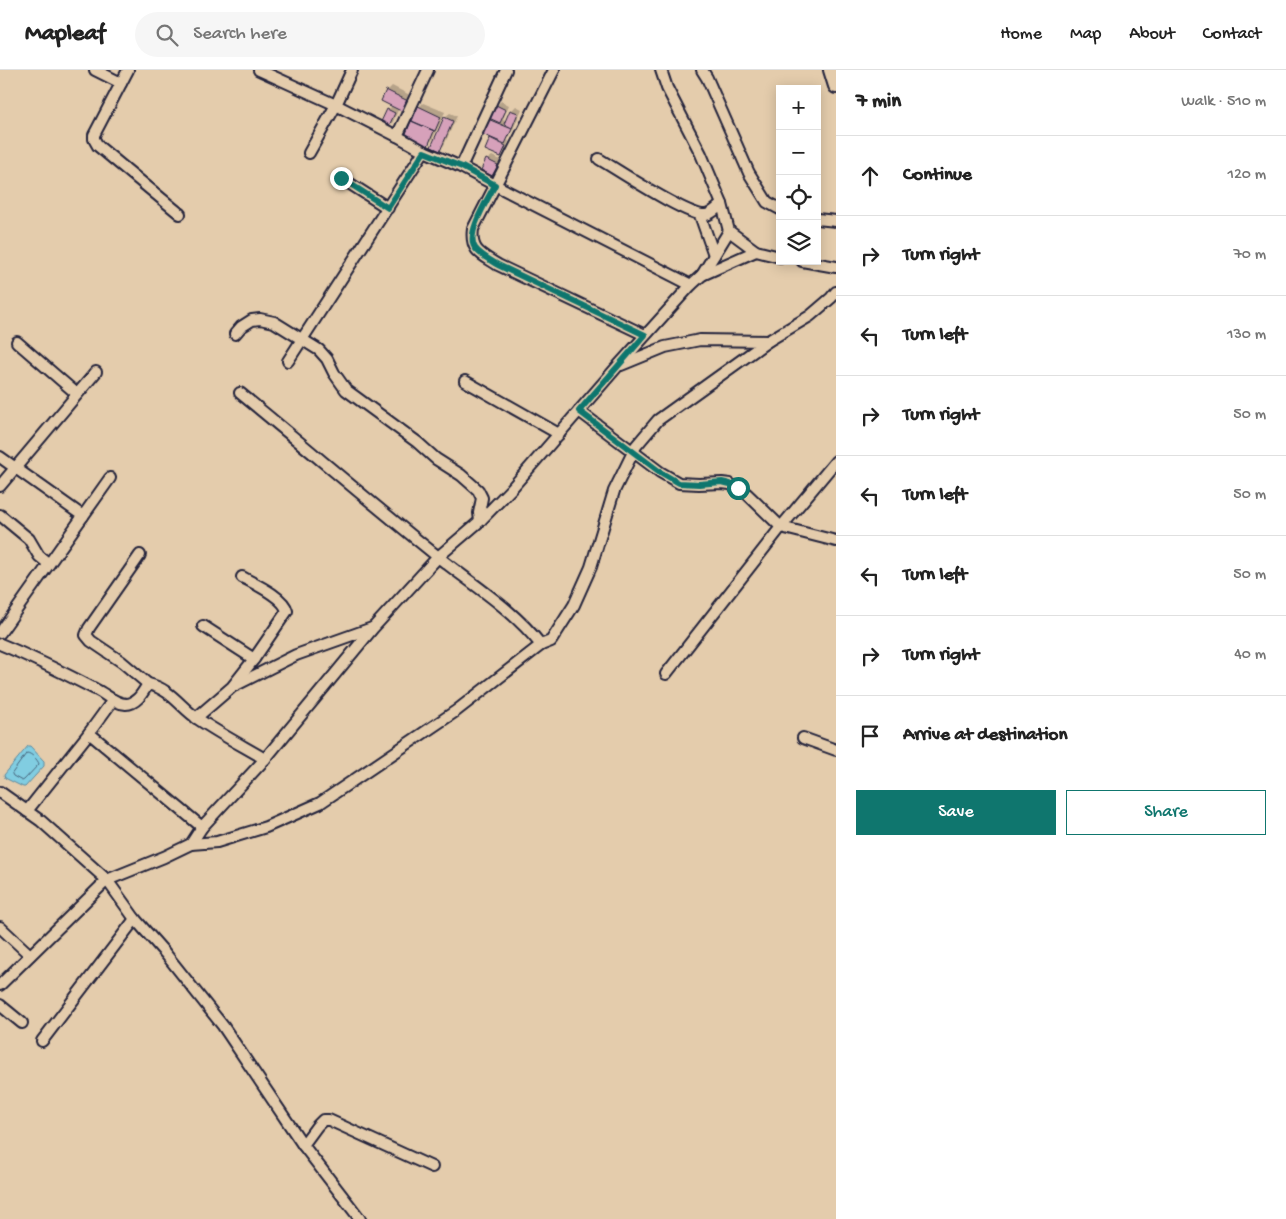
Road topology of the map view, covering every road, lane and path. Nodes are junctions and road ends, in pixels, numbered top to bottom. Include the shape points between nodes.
1 (96, 70) edge
2 (128, 70) edge
3 (259, 70) edge
4 (352, 70) edge
5 (428, 70) edge
6 (506, 70) edge
7 (554, 70) edge
8 (661, 70) edge
9 (702, 70) edge
10 (831, 70) edge
11 (280, 74) edge
12 (121, 82) junction
13 (836, 86) edge
14 (336, 105) junction
15 (397, 136) junction
16 (424, 152) junction
17 (309, 153) dead end
18 (599, 159) dead end
19 (462, 167) junction
20 (341, 178) dead end
21 (495, 185) junction
22 (722, 204) junction
23 (776, 207) edge
24 (388, 208) junction
25 (180, 214) dead end
26 (700, 215) junction
27 (821, 219) edge
28 (836, 221) edge
29 (729, 231) junction
30 (756, 251) junction
31 (714, 254) junction
32 (776, 256) edge
33 (821, 264) edge
34 (836, 267) edge
35 (702, 275) junction
36 (691, 285) junction
37 (836, 292) edge
38 (235, 334) dead end
39 (645, 335) junction
40 (302, 338) junction
41 (768, 341) junction
42 (17, 342) dead end
43 (288, 361) dead end
44 (617, 367) junction
45 (96, 372) dead end
46 (465, 380) dead end
47 (240, 393) dead end
48 (77, 394) junction
49 (579, 411) junction
50 (559, 434) junction
51 (633, 452) junction
52 (0, 457) edge
53 (835, 463) edge
54 (15, 468) junction
55 (110, 478) dead end
56 (0, 486) edge
57 (0, 515) edge
58 (83, 516) junction
59 (480, 520) junction
60 (781, 527) junction
61 (836, 541) edge
62 (140, 555) dead end
63 (438, 557) junction
64 (49, 564) junction
65 (242, 577) dead end
66 (203, 626) dead end
67 (373, 628) junction
68 (0, 633) edge
69 (0, 644) edge
70 (541, 645) junction
71 (254, 659) junction
72 (666, 674) dead end
73 (148, 684) junction
74 (232, 687) junction
75 (113, 700) junction
76 (196, 718) junction
77 (89, 733) junction
78 (803, 738) dead end
79 (836, 750) edge
80 (265, 760) junction
81 (0, 792) edge
82 (27, 811) junction
83 (202, 826) junction
84 (191, 844) junction
85 (107, 880) junction
86 (134, 918) junction
87 (0, 927) edge
88 (30, 955) junction
89 (0, 985) edge
90 (0, 1005) edge
91 (22, 1023) dead end
92 (42, 1041) dead end
93 (303, 1145) junction
94 (432, 1167) dead end
95 (360, 1219) edge

1 - 12 street
2 - 12 street
3 - 11 street
4 - 14 street
5 - 15 street
6 - 19 street
7 - 21 street
8 - 22 street
9 - 23 street via 749,173 767,202
10 - 13 street
11 - 14 street
12 - 25 street via 94,139 98,146
14 - 15 street
14 - 17 street
15 - 16 street
16 - 19 street
16 - 24 street
18 - 26 street via 669,201
19 - 21 street
20 - 24 street
21 - 36 street
21 - 39 street via 473,229 474,247 498,265
22 - 26 street via 708,215
22 - 29 street
24 - 40 street
26 - 31 street
27 - 28 street
29 - 30 street
29 - 31 street
30 - 32 street
30 - 35 street
31 - 35 street
33 - 34 street
35 - 36 street
36 - 39 street
37 - 41 street via 810,316
38 - 40 street via 252,320 260,319 274,322
39 - 44 street
40 - 43 street
40 - 59 street via 327,359 346,390 478,490 482,498
41 - 44 street via 700,340 665,347
41 - 51 street via 658,420
42 - 48 street
44 - 49 street
45 - 48 street
46 - 50 street
47 - 63 street
48 - 54 street
49 - 50 street
49 - 51 street
50 - 59 street via 511,490
51 - 60 street via 679,483 722,482 738,488
51 - 70 street via 614,491 591,568 574,605 551,642
52 - 54 street
53 - 60 street
54 - 56 street
54 - 58 street
55 - 58 street
57 - 64 street via 30,540 39,556
58 - 64 street
59 - 63 street
60 - 61 street
60 - 72 street
62 - 73 street via 86,635
63 - 67 street
63 - 70 street via 506,608
64 - 68 street
65 - 71 street via 280,600 287,611
66 - 71 street
67 - 74 street via 296,655
67 - 80 street
69 - 75 street via 97,689
70 - 84 street via 456,711 320,803 266,827 217,842
71 - 74 street
73 - 75 street via 136,700 128,704
73 - 76 street via 166,691
74 - 76 street
75 - 77 street
76 - 80 street
77 - 82 street
77 - 83 street
78 - 79 street
80 - 83 street
81 - 82 street
82 - 85 street
83 - 84 street
84 - 85 street
85 - 86 street
85 - 88 street
86 - 92 street
86 - 93 street via 223,1026
87 - 88 street
88 - 89 street
90 - 91 street
93 - 94 street via 323,1120 329,1120
93 - 95 street

